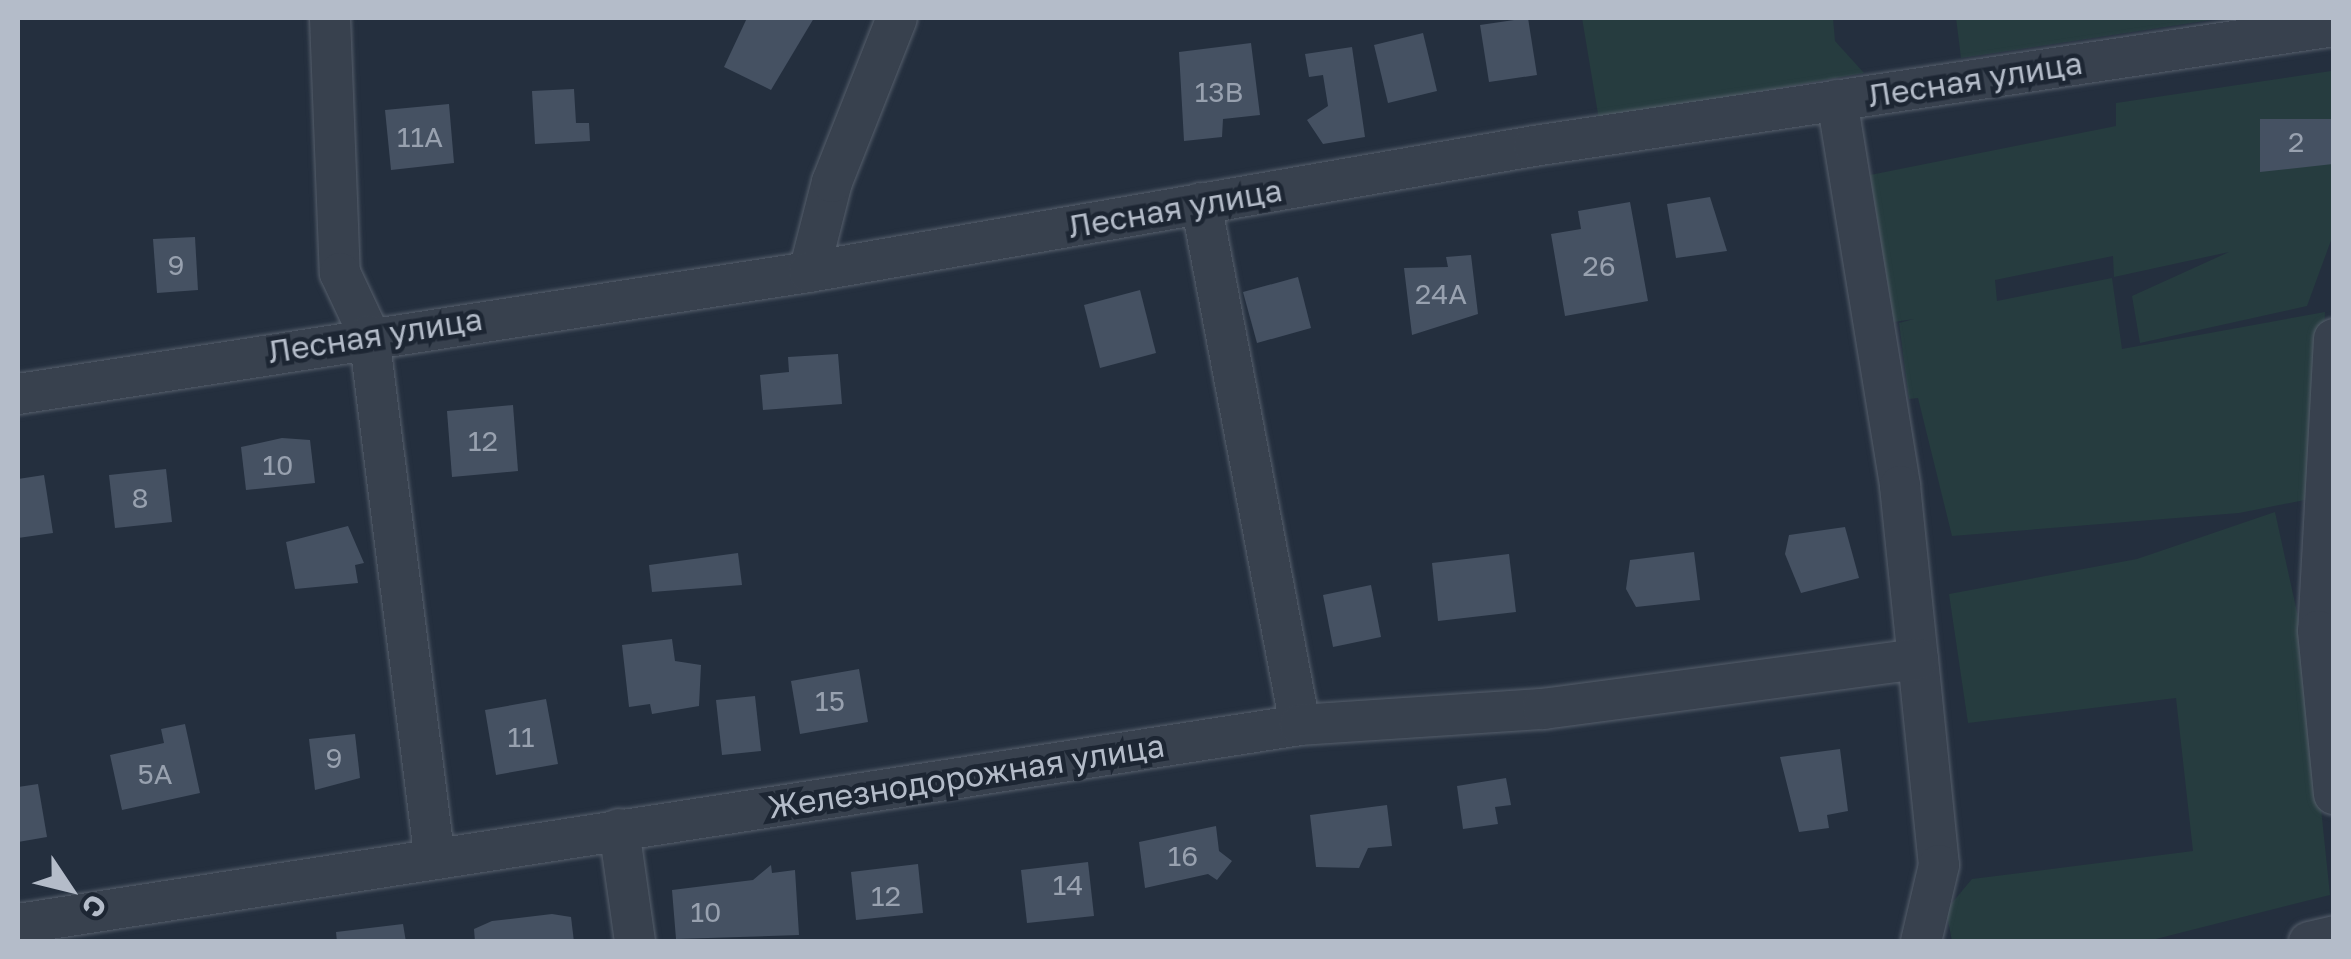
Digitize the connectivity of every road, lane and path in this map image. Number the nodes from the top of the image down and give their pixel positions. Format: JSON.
{"nodes":[{"id":1,"x":330,"y":18,"type":"edge"},
{"id":2,"x":897,"y":18,"type":"edge"},
{"id":3,"x":2334,"y":26,"type":"edge"},
{"id":4,"x":1837,"y":100,"type":"junction"},
{"id":5,"x":1201,"y":203,"type":"junction"},
{"id":6,"x":809,"y":272,"type":"junction"},
{"id":7,"x":369,"y":335,"type":"junction"},
{"id":8,"x":2334,"y":339,"type":"edge"},
{"id":9,"x":18,"y":394,"type":"edge"},
{"id":10,"x":1918,"y":659,"type":"junction"},
{"id":11,"x":1300,"y":725,"type":"junction"},
{"id":12,"x":2334,"y":794,"type":"edge"},
{"id":13,"x":619,"y":830,"type":"junction"},
{"id":14,"x":434,"y":853,"type":"junction"},
{"id":15,"x":18,"y":924,"type":"edge"},
{"id":16,"x":2334,"y":936,"type":"edge"},
{"id":17,"x":635,"y":942,"type":"edge"},
{"id":18,"x":1921,"y":942,"type":"edge"},
{"id":19,"x":2309,"y":942,"type":"edge"}],
"edges":[{"from":1,"to":7,"type":"street"},
{"from":2,"to":6,"type":"street"},
{"from":3,"to":4,"type":"street","name":"Лесная улица"},
{"from":4,"to":5,"type":"street","name":"Лесная улица"},
{"from":4,"to":10,"type":"street"},
{"from":5,"to":6,"type":"street","name":"Лесная улица"},
{"from":5,"to":11,"type":"street"},
{"from":6,"to":7,"type":"street","name":"Лесная улица"},
{"from":7,"to":9,"type":"street","name":"Лесная улица"},
{"from":7,"to":14,"type":"street"},
{"from":8,"to":12,"type":"street"},
{"from":10,"to":11,"type":"street","name":"Железнодорожная улица"},
{"from":10,"to":18,"type":"street"},
{"from":11,"to":13,"type":"street","name":"Железнодорожная улица"},
{"from":13,"to":14,"type":"street","name":"Железнодорожная улица"},
{"from":13,"to":17,"type":"street"},
{"from":14,"to":15,"type":"street","name":"Железнодорожная улица"},
{"from":16,"to":19,"type":"street"}]}
